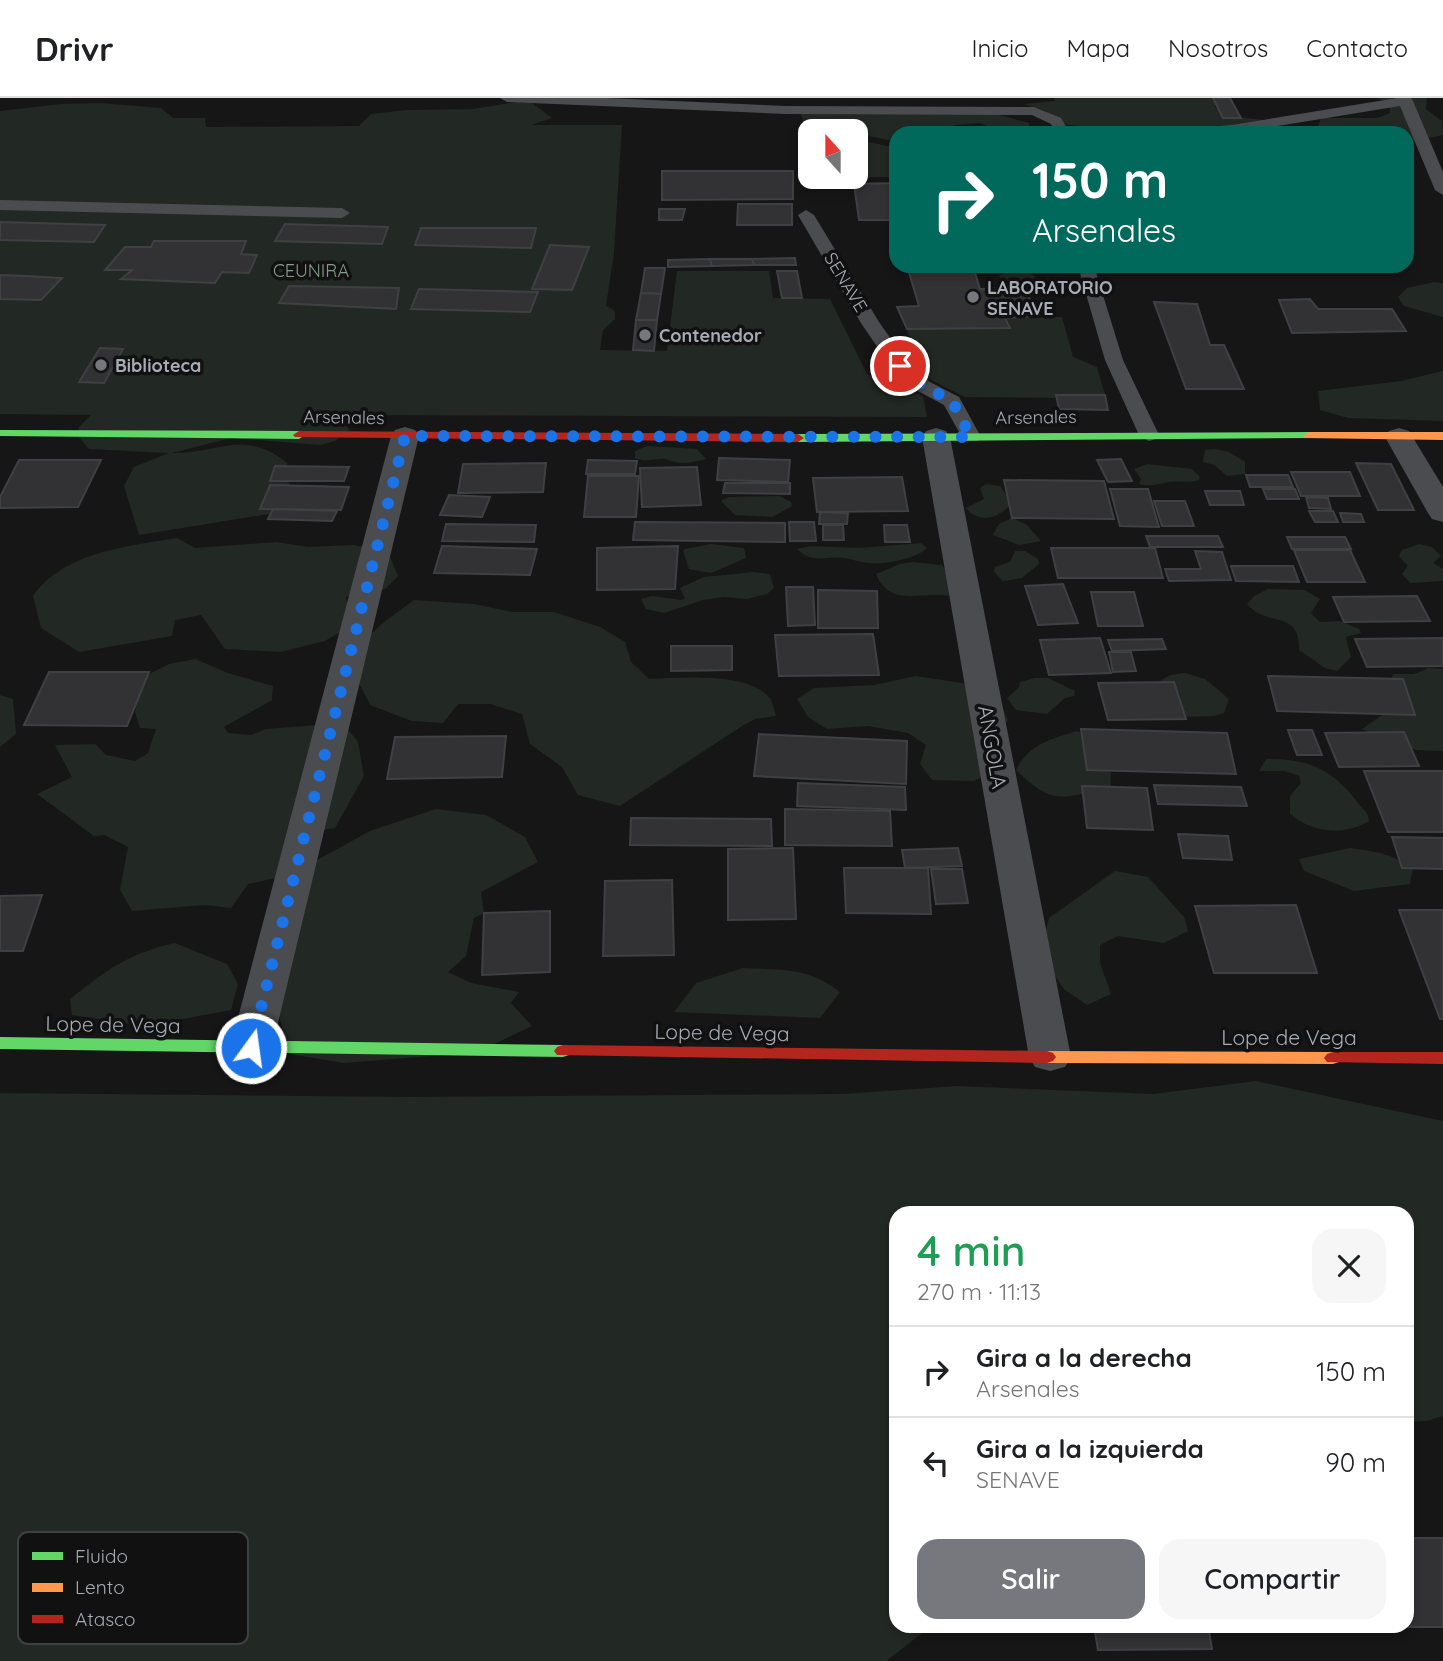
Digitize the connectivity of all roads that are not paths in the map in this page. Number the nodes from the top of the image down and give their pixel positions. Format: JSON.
{"nodes":[{"id":1,"x":507,"y":98,"type":"edge"},
{"id":2,"x":1405,"y":99,"type":"edge"},
{"id":3,"x":1062,"y":126,"type":"edge"},
{"id":4,"x":1249,"y":126,"type":"edge"},
{"id":5,"x":1443,"y":190,"type":"edge"},
{"id":6,"x":0,"y":205,"type":"edge"},
{"id":7,"x":342,"y":213,"type":"dead end"},
{"id":8,"x":806,"y":215,"type":"dead end"},
{"id":9,"x":1088,"y":273,"type":"edge"},
{"id":10,"x":0,"y":433,"type":"edge"},
{"id":11,"x":1149,"y":435,"type":"junction"},
{"id":12,"x":405,"y":436,"type":"junction"},
{"id":13,"x":1443,"y":436,"type":"edge"},
{"id":14,"x":936,"y":437,"type":"junction"},
{"id":15,"x":971,"y":437,"type":"junction"},
{"id":16,"x":1399,"y":437,"type":"junction"},
{"id":17,"x":1443,"y":513,"type":"edge"},
{"id":18,"x":0,"y":1043,"type":"edge"},
{"id":19,"x":251,"y":1048,"type":"junction"},
{"id":20,"x":1050,"y":1057,"type":"junction"},
{"id":21,"x":1443,"y":1058,"type":"edge"}],
"edges":[{"from":1,"to":3,"type":"lane"},
{"from":2,"to":4,"type":"lane"},
{"from":2,"to":5,"type":"lane"},
{"from":6,"to":7,"type":"lane"},
{"from":8,"to":15,"type":"lane","name":"SENAVE"},
{"from":9,"to":11,"type":"lane"},
{"from":10,"to":12,"type":"main road","name":"Arsenales"},
{"from":11,"to":15,"type":"main road","name":"Arsenales"},
{"from":11,"to":16,"type":"main road","name":"Arsenales"},
{"from":12,"to":14,"type":"main road","name":"Arsenales"},
{"from":12,"to":19,"type":"street"},
{"from":13,"to":16,"type":"main road","name":"Arsenales"},
{"from":14,"to":15,"type":"main road","name":"Arsenales"},
{"from":14,"to":20,"type":"street","name":"ANGOLA"},
{"from":16,"to":17,"type":"street"},
{"from":18,"to":19,"type":"main road","name":"Lope de Vega"},
{"from":19,"to":20,"type":"main road","name":"Lope de Vega"},
{"from":20,"to":21,"type":"main road","name":"Lope de Vega"}]}
